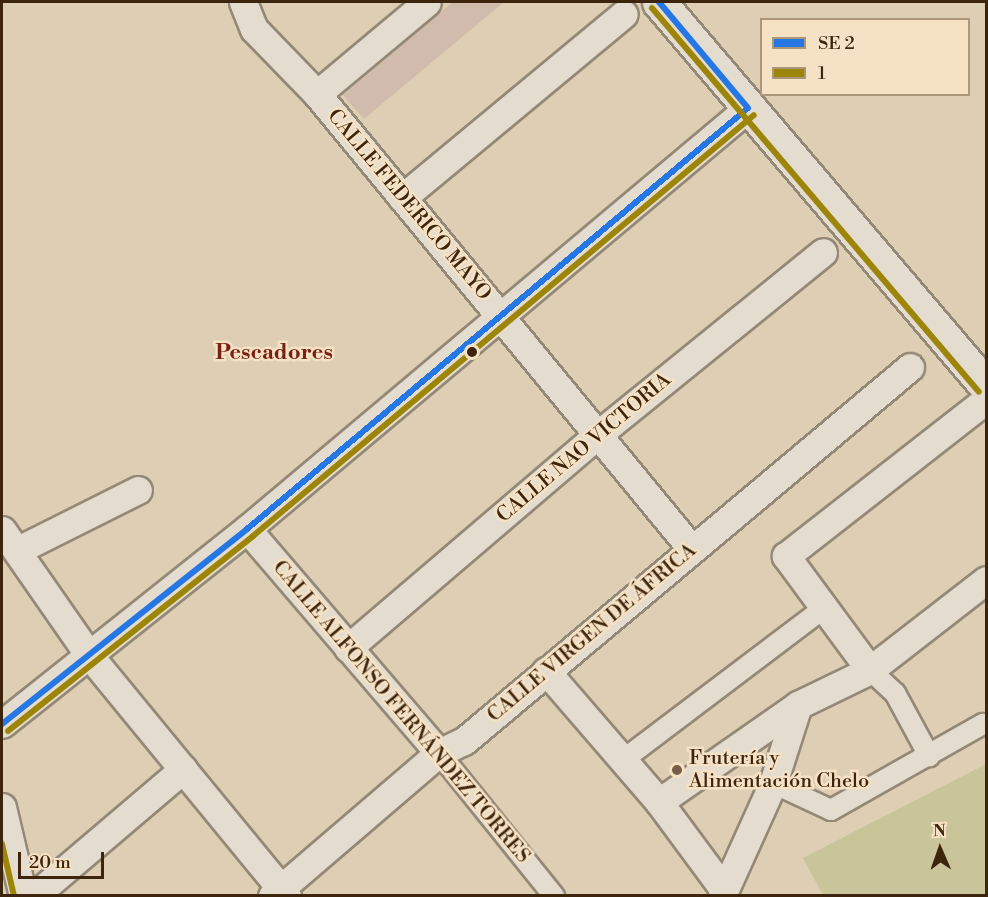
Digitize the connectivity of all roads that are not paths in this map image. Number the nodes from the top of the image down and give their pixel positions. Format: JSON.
{"nodes":[{"id":1,"x":243,"y":2,"type":"edge"},
{"id":2,"x":427,"y":2,"type":"edge"},
{"id":3,"x":659,"y":2,"type":"edge"},
{"id":4,"x":624,"y":14,"type":"dead end"},
{"id":5,"x":317,"y":94,"type":"junction"},
{"id":6,"x":748,"y":108,"type":"junction"},
{"id":7,"x":402,"y":198,"type":"junction"},
{"id":8,"x":823,"y":252,"type":"dead end"},
{"id":9,"x":501,"y":317,"type":"junction"},
{"id":10,"x":910,"y":367,"type":"dead end"},
{"id":11,"x":987,"y":386,"type":"edge"},
{"id":12,"x":987,"y":400,"type":"edge"},
{"id":13,"x":596,"y":436,"type":"junction"},
{"id":14,"x":138,"y":490,"type":"dead end"},
{"id":15,"x":247,"y":529,"type":"junction"},
{"id":16,"x":10,"y":540,"type":"edge"},
{"id":17,"x":691,"y":548,"type":"junction"},
{"id":18,"x":987,"y":580,"type":"edge"},
{"id":19,"x":824,"y":608,"type":"junction"},
{"id":20,"x":348,"y":648,"type":"junction"},
{"id":21,"x":89,"y":655,"type":"junction"},
{"id":22,"x":870,"y":670,"type":"junction"},
{"id":23,"x":546,"y":671,"type":"junction"},
{"id":24,"x":798,"y":705,"type":"junction"},
{"id":25,"x":2,"y":724,"type":"edge"},
{"id":26,"x":983,"y":724,"type":"dead end"},
{"id":27,"x":439,"y":753,"type":"junction"},
{"id":28,"x":929,"y":756,"type":"junction"},
{"id":29,"x":623,"y":760,"type":"junction"},
{"id":30,"x":183,"y":770,"type":"junction"},
{"id":31,"x":773,"y":783,"type":"junction"},
{"id":32,"x":658,"y":802,"type":"junction"},
{"id":33,"x":2,"y":807,"type":"edge"},
{"id":34,"x":280,"y":893,"type":"edge"},
{"id":35,"x":723,"y":893,"type":"edge"},
{"id":36,"x":23,"y":896,"type":"edge"},
{"id":37,"x":34,"y":896,"type":"edge"},
{"id":38,"x":554,"y":896,"type":"edge"}],
"edges":[{"from":1,"to":5,"type":"street","name":"CALLE FEDERICO MAYO"},
{"from":2,"to":5,"type":"street"},
{"from":3,"to":6,"type":"street"},
{"from":4,"to":7,"type":"street"},
{"from":5,"to":7,"type":"street","name":"CALLE FEDERICO MAYO"},
{"from":6,"to":9,"type":"street"},
{"from":6,"to":11,"type":"street"},
{"from":7,"to":9,"type":"street","name":"CALLE FEDERICO MAYO"},
{"from":8,"to":13,"type":"street","name":"CALLE NAO VICTORIA"},
{"from":9,"to":13,"type":"street","name":"CALLE FEDERICO MAYO"},
{"from":9,"to":15,"type":"street"},
{"from":10,"to":17,"type":"street","name":"CALLE VIRGEN DE ÁFRICA"},
{"from":12,"to":19,"type":"street"},
{"from":13,"to":17,"type":"street","name":"CALLE FEDERICO MAYO"},
{"from":13,"to":20,"type":"street","name":"CALLE NAO VICTORIA"},
{"from":14,"to":16,"type":"street"},
{"from":15,"to":20,"type":"street","name":"CALLE ALFONSO FERNÁNDEZ TORRES"},
{"from":15,"to":21,"type":"street"},
{"from":16,"to":21,"type":"street"},
{"from":17,"to":23,"type":"street","name":"CALLE VIRGEN DE ÁFRICA"},
{"from":18,"to":22,"type":"street"},
{"from":19,"to":22,"type":"street"},
{"from":19,"to":29,"type":"street"},
{"from":20,"to":27,"type":"street","name":"CALLE ALFONSO FERNÁNDEZ TORRES"},
{"from":21,"to":25,"type":"street"},
{"from":21,"to":30,"type":"street"},
{"from":22,"to":24,"type":"street"},
{"from":22,"to":28,"type":"street"},
{"from":23,"to":27,"type":"street","name":"CALLE VIRGEN DE ÁFRICA"},
{"from":23,"to":29,"type":"street"},
{"from":24,"to":31,"type":"street"},
{"from":24,"to":32,"type":"street"},
{"from":26,"to":28,"type":"street"},
{"from":27,"to":34,"type":"street","name":"CALLE VIRGEN DE ÁFRICA"},
{"from":27,"to":38,"type":"street","name":"CALLE ALFONSO FERNÁNDEZ TORRES"},
{"from":28,"to":31,"type":"street"},
{"from":29,"to":32,"type":"street"},
{"from":30,"to":34,"type":"street"},
{"from":30,"to":37,"type":"street"},
{"from":31,"to":35,"type":"street"},
{"from":32,"to":35,"type":"street"},
{"from":33,"to":36,"type":"street"}]}
